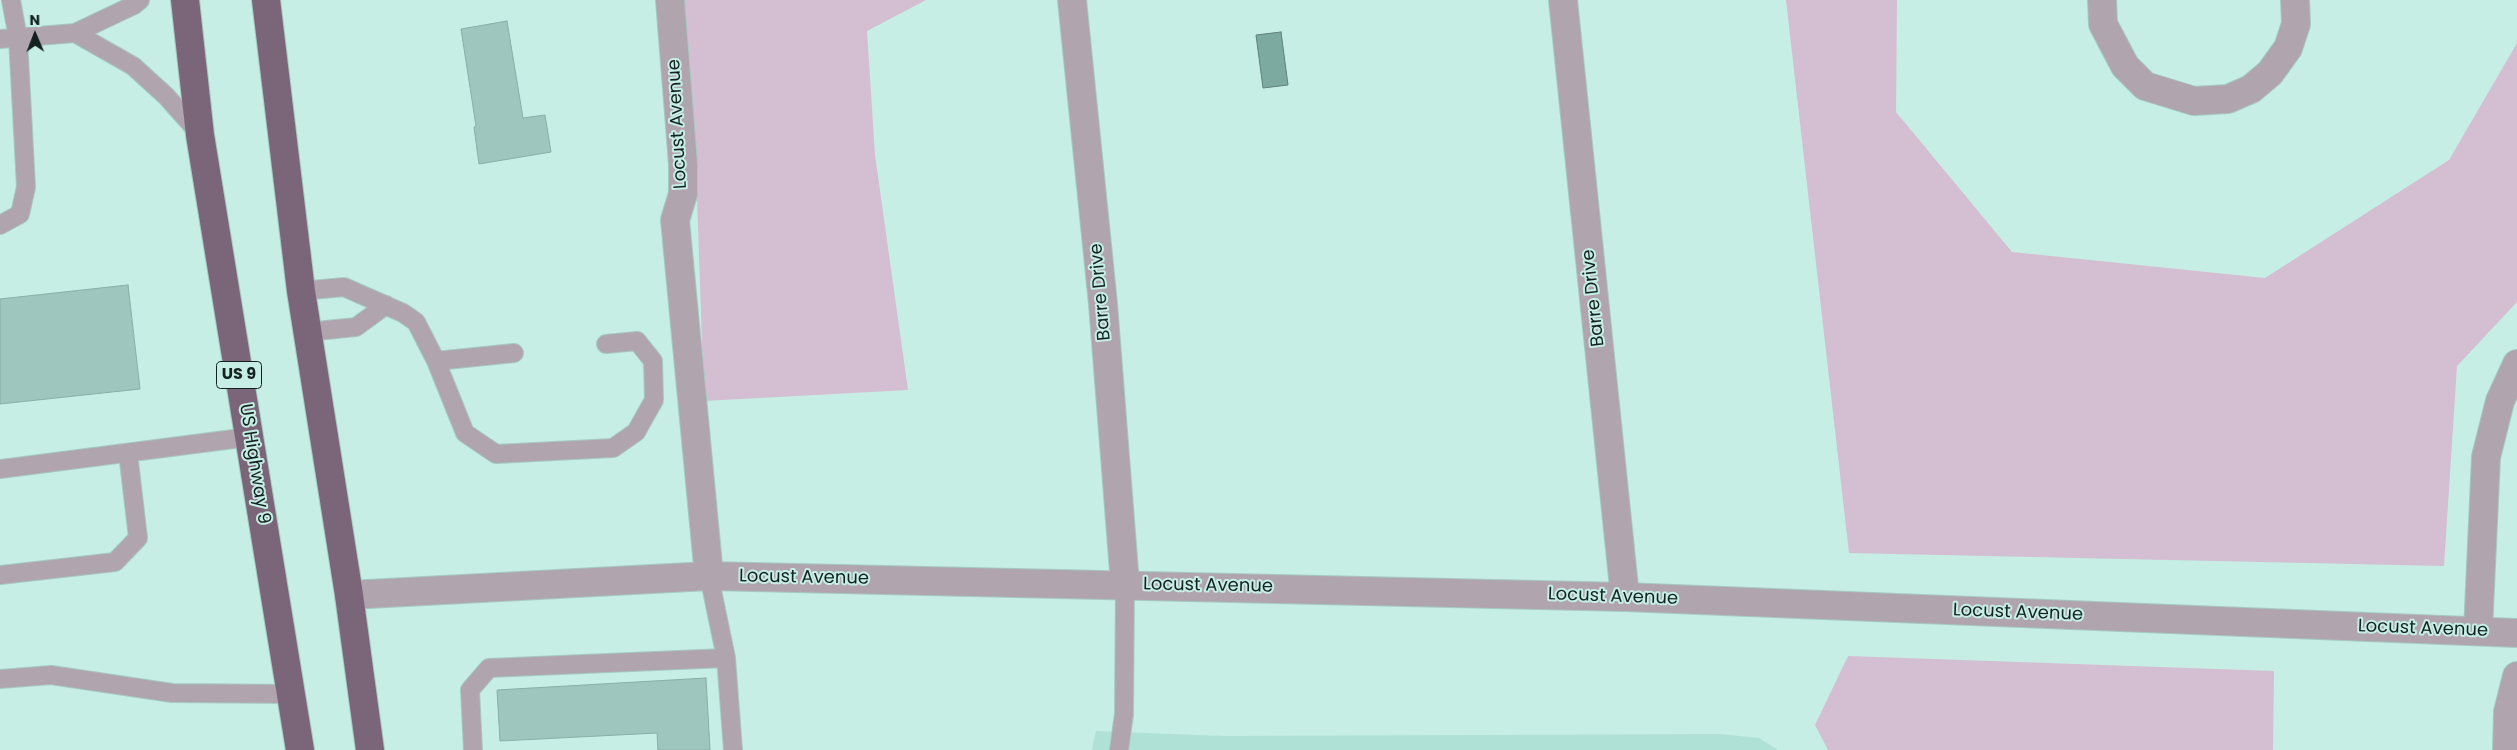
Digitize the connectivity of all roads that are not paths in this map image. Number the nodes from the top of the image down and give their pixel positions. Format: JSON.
{"nodes":[{"id":1,"x":11,"y":0,"type":"edge"},
{"id":2,"x":140,"y":0,"type":"edge"},
{"id":3,"x":185,"y":0,"type":"edge"},
{"id":4,"x":266,"y":0,"type":"edge"},
{"id":5,"x":670,"y":0,"type":"edge"},
{"id":6,"x":1072,"y":0,"type":"edge"},
{"id":7,"x":1563,"y":0,"type":"edge"},
{"id":8,"x":2102,"y":0,"type":"edge"},
{"id":9,"x":2294,"y":0,"type":"edge"},
{"id":10,"x":75,"y":33,"type":"junction"},
{"id":11,"x":18,"y":38,"type":"junction"},
{"id":12,"x":0,"y":39,"type":"edge"},
{"id":13,"x":200,"y":135,"type":"junction"},
{"id":14,"x":0,"y":226,"type":"edge"},
{"id":15,"x":301,"y":291,"type":"junction"},
{"id":16,"x":386,"y":305,"type":"junction"},
{"id":17,"x":307,"y":332,"type":"junction"},
{"id":18,"x":606,"y":344,"type":"dead end"},
{"id":19,"x":514,"y":353,"type":"dead end"},
{"id":20,"x":436,"y":361,"type":"junction"},
{"id":21,"x":2517,"y":364,"type":"edge"},
{"id":22,"x":249,"y":437,"type":"junction"},
{"id":23,"x":128,"y":452,"type":"junction"},
{"id":24,"x":0,"y":469,"type":"edge"},
{"id":25,"x":0,"y":575,"type":"edge"},
{"id":26,"x":709,"y":576,"type":"junction"},
{"id":27,"x":1126,"y":584,"type":"junction"},
{"id":28,"x":348,"y":594,"type":"junction"},
{"id":29,"x":1626,"y":597,"type":"junction"},
{"id":30,"x":2478,"y":631,"type":"junction"},
{"id":31,"x":2517,"y":633,"type":"edge"},
{"id":32,"x":726,"y":658,"type":"junction"},
{"id":33,"x":2517,"y":676,"type":"edge"},
{"id":34,"x":0,"y":679,"type":"edge"},
{"id":35,"x":291,"y":694,"type":"junction"},
{"id":36,"x":300,"y":750,"type":"edge"},
{"id":37,"x":370,"y":750,"type":"edge"},
{"id":38,"x":473,"y":750,"type":"edge"},
{"id":39,"x":734,"y":750,"type":"edge"},
{"id":40,"x":1122,"y":750,"type":"edge"},
{"id":41,"x":2508,"y":750,"type":"edge"}],
"edges":[{"from":1,"to":11,"type":"lane"},
{"from":2,"to":10,"type":"lane"},
{"from":3,"to":13,"type":"highway","name":"US Highway 9","number":"US 9"},
{"from":4,"to":15,"type":"highway"},
{"from":5,"to":26,"type":"street","name":"Locust Avenue"},
{"from":6,"to":27,"type":"street","name":"Barre Drive"},
{"from":7,"to":29,"type":"street","name":"Barre Drive"},
{"from":8,"to":9,"type":"street"},
{"from":10,"to":11,"type":"lane"},
{"from":10,"to":13,"type":"lane"},
{"from":11,"to":12,"type":"lane"},
{"from":11,"to":14,"type":"lane"},
{"from":13,"to":22,"type":"highway","name":"US Highway 9","number":"US 9"},
{"from":15,"to":16,"type":"lane"},
{"from":15,"to":17,"type":"highway"},
{"from":16,"to":17,"type":"lane"},
{"from":16,"to":20,"type":"lane"},
{"from":17,"to":28,"type":"highway"},
{"from":18,"to":20,"type":"lane"},
{"from":19,"to":20,"type":"lane"},
{"from":21,"to":30,"type":"street"},
{"from":22,"to":23,"type":"lane"},
{"from":22,"to":35,"type":"highway","name":"US Highway 9","number":"US 9"},
{"from":23,"to":24,"type":"lane"},
{"from":23,"to":25,"type":"lane"},
{"from":26,"to":27,"type":"street","name":"Locust Avenue"},
{"from":26,"to":28,"type":"street","name":"Locust Avenue"},
{"from":26,"to":32,"type":"lane"},
{"from":27,"to":29,"type":"street","name":"Locust Avenue"},
{"from":27,"to":40,"type":"lane"},
{"from":28,"to":37,"type":"highway"},
{"from":29,"to":30,"type":"street","name":"Locust Avenue"},
{"from":30,"to":31,"type":"street","name":"Locust Avenue"},
{"from":32,"to":38,"type":"lane"},
{"from":32,"to":39,"type":"lane"},
{"from":33,"to":41,"type":"street"},
{"from":34,"to":35,"type":"lane"},
{"from":35,"to":36,"type":"highway","name":"US Highway 9","number":"US 9"}]}
